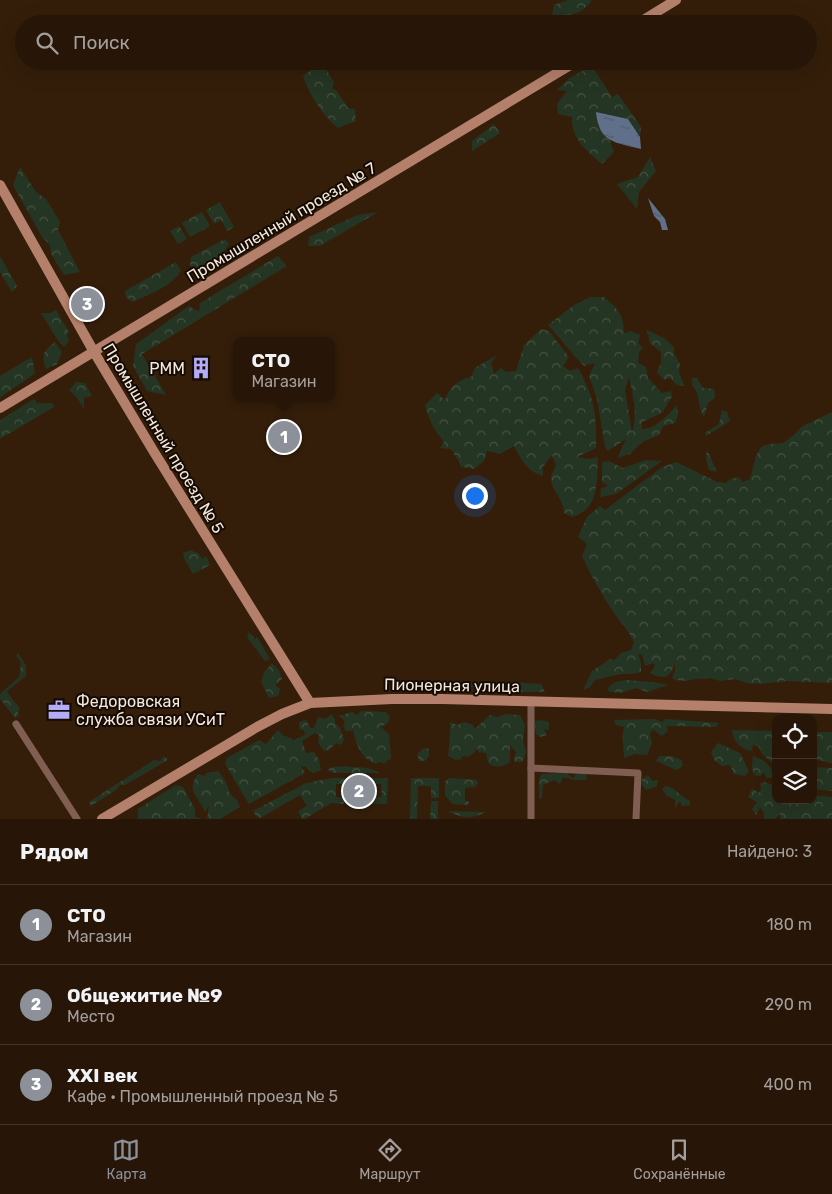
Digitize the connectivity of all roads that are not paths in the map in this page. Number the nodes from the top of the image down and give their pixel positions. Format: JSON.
{"nodes":[{"id":1,"x":676,"y":0,"type":"edge"},
{"id":2,"x":652,"y":15,"type":"edge"},
{"id":3,"x":562,"y":70,"type":"edge"},
{"id":4,"x":0,"y":185,"type":"edge"},
{"id":5,"x":94,"y":352,"type":"junction"},
{"id":6,"x":0,"y":408,"type":"edge"},
{"id":7,"x":531,"y":701,"type":"junction"},
{"id":8,"x":310,"y":703,"type":"junction"},
{"id":9,"x":832,"y":709,"type":"edge"},
{"id":10,"x":16,"y":724,"type":"dead end"},
{"id":11,"x":531,"y":768,"type":"junction"},
{"id":12,"x":77,"y":819,"type":"edge"},
{"id":13,"x":102,"y":819,"type":"edge"},
{"id":14,"x":531,"y":819,"type":"edge"},
{"id":15,"x":636,"y":819,"type":"edge"}],
"edges":[{"from":1,"to":2,"type":"street"},
{"from":3,"to":5,"type":"street","name":"Промышленный проезд № 7"},
{"from":4,"to":5,"type":"street","name":"Промышленный проезд № 5"},
{"from":5,"to":6,"type":"street","name":"Промышленный проезд № 7"},
{"from":5,"to":8,"type":"street","name":"Промышленный проезд № 5"},
{"from":7,"to":8,"type":"street","name":"Пионерная улица"},
{"from":7,"to":9,"type":"street","name":"Пионерная улица"},
{"from":7,"to":11,"type":"street"},
{"from":8,"to":13,"type":"street","name":"Пионерная улица"},
{"from":10,"to":12,"type":"street"},
{"from":11,"to":14,"type":"street"},
{"from":11,"to":15,"type":"street"}]}
